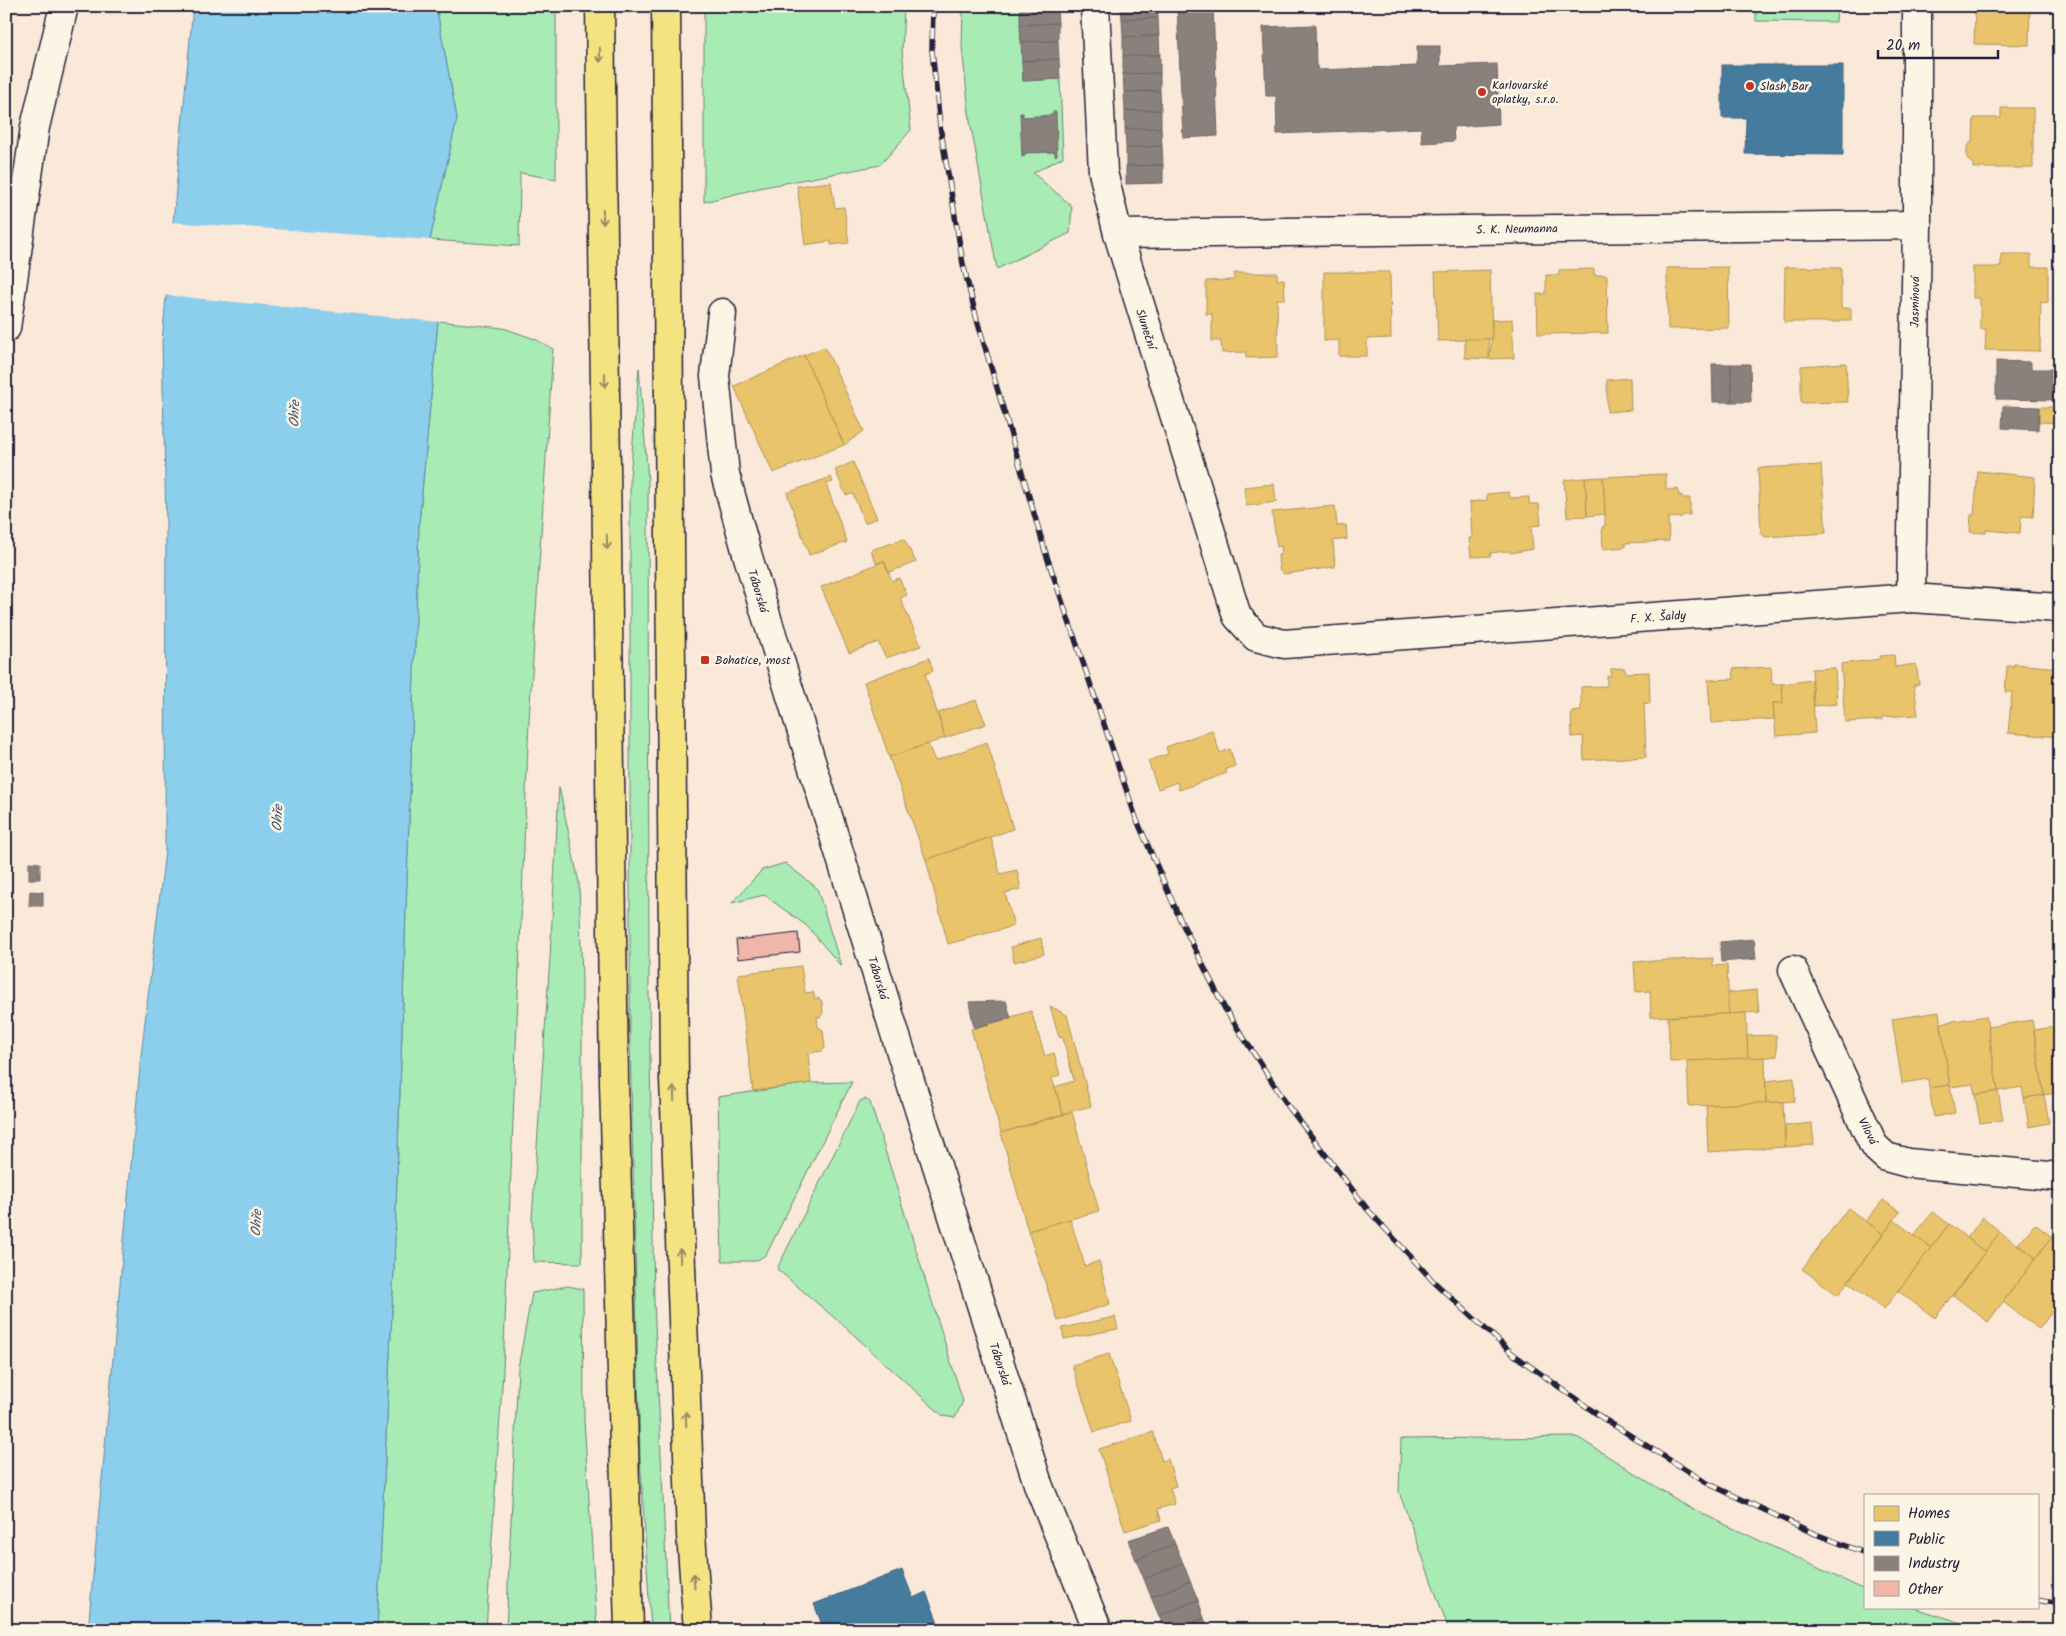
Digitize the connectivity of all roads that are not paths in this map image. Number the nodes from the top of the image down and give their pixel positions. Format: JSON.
{"nodes":[{"id":1,"x":64,"y":6,"type":"edge"},
{"id":2,"x":600,"y":6,"type":"edge"},
{"id":3,"x":666,"y":6,"type":"edge"},
{"id":4,"x":1095,"y":6,"type":"edge"},
{"id":5,"x":1917,"y":6,"type":"edge"},
{"id":6,"x":1916,"y":225,"type":"junction"},
{"id":7,"x":1118,"y":234,"type":"junction"},
{"id":8,"x":722,"y":314,"type":"dead end"},
{"id":9,"x":6,"y":328,"type":"edge"},
{"id":10,"x":1910,"y":598,"type":"junction"},
{"id":11,"x":2060,"y":608,"type":"edge"},
{"id":12,"x":1256,"y":637,"type":"joint"},
{"id":13,"x":1793,"y":970,"type":"dead end"},
{"id":14,"x":2060,"y":1177,"type":"edge"},
{"id":15,"x":629,"y":1630,"type":"edge"},
{"id":16,"x":698,"y":1630,"type":"edge"},
{"id":17,"x":1098,"y":1630,"type":"edge"}],
"edges":[{"from":1,"to":9,"type":"street"},
{"from":2,"to":15,"type":"highway","one_way":true},
{"from":16,"to":3,"type":"highway","one_way":true},
{"from":4,"to":7,"type":"street","name":"Sluneční"},
{"from":5,"to":6,"type":"street","name":"Jasmínová"},
{"from":6,"to":7,"type":"street","name":"S. K. Neumanna"},
{"from":6,"to":10,"type":"street","name":"Jasmínová"},
{"from":7,"to":12,"type":"street","name":"Sluneční"},
{"from":8,"to":17,"type":"street","name":"Táborská"},
{"from":10,"to":11,"type":"street","name":"F. X. Šaldy"},
{"from":10,"to":12,"type":"street","name":"F. X. Šaldy"},
{"from":13,"to":14,"type":"street","name":"Vilová"}]}
